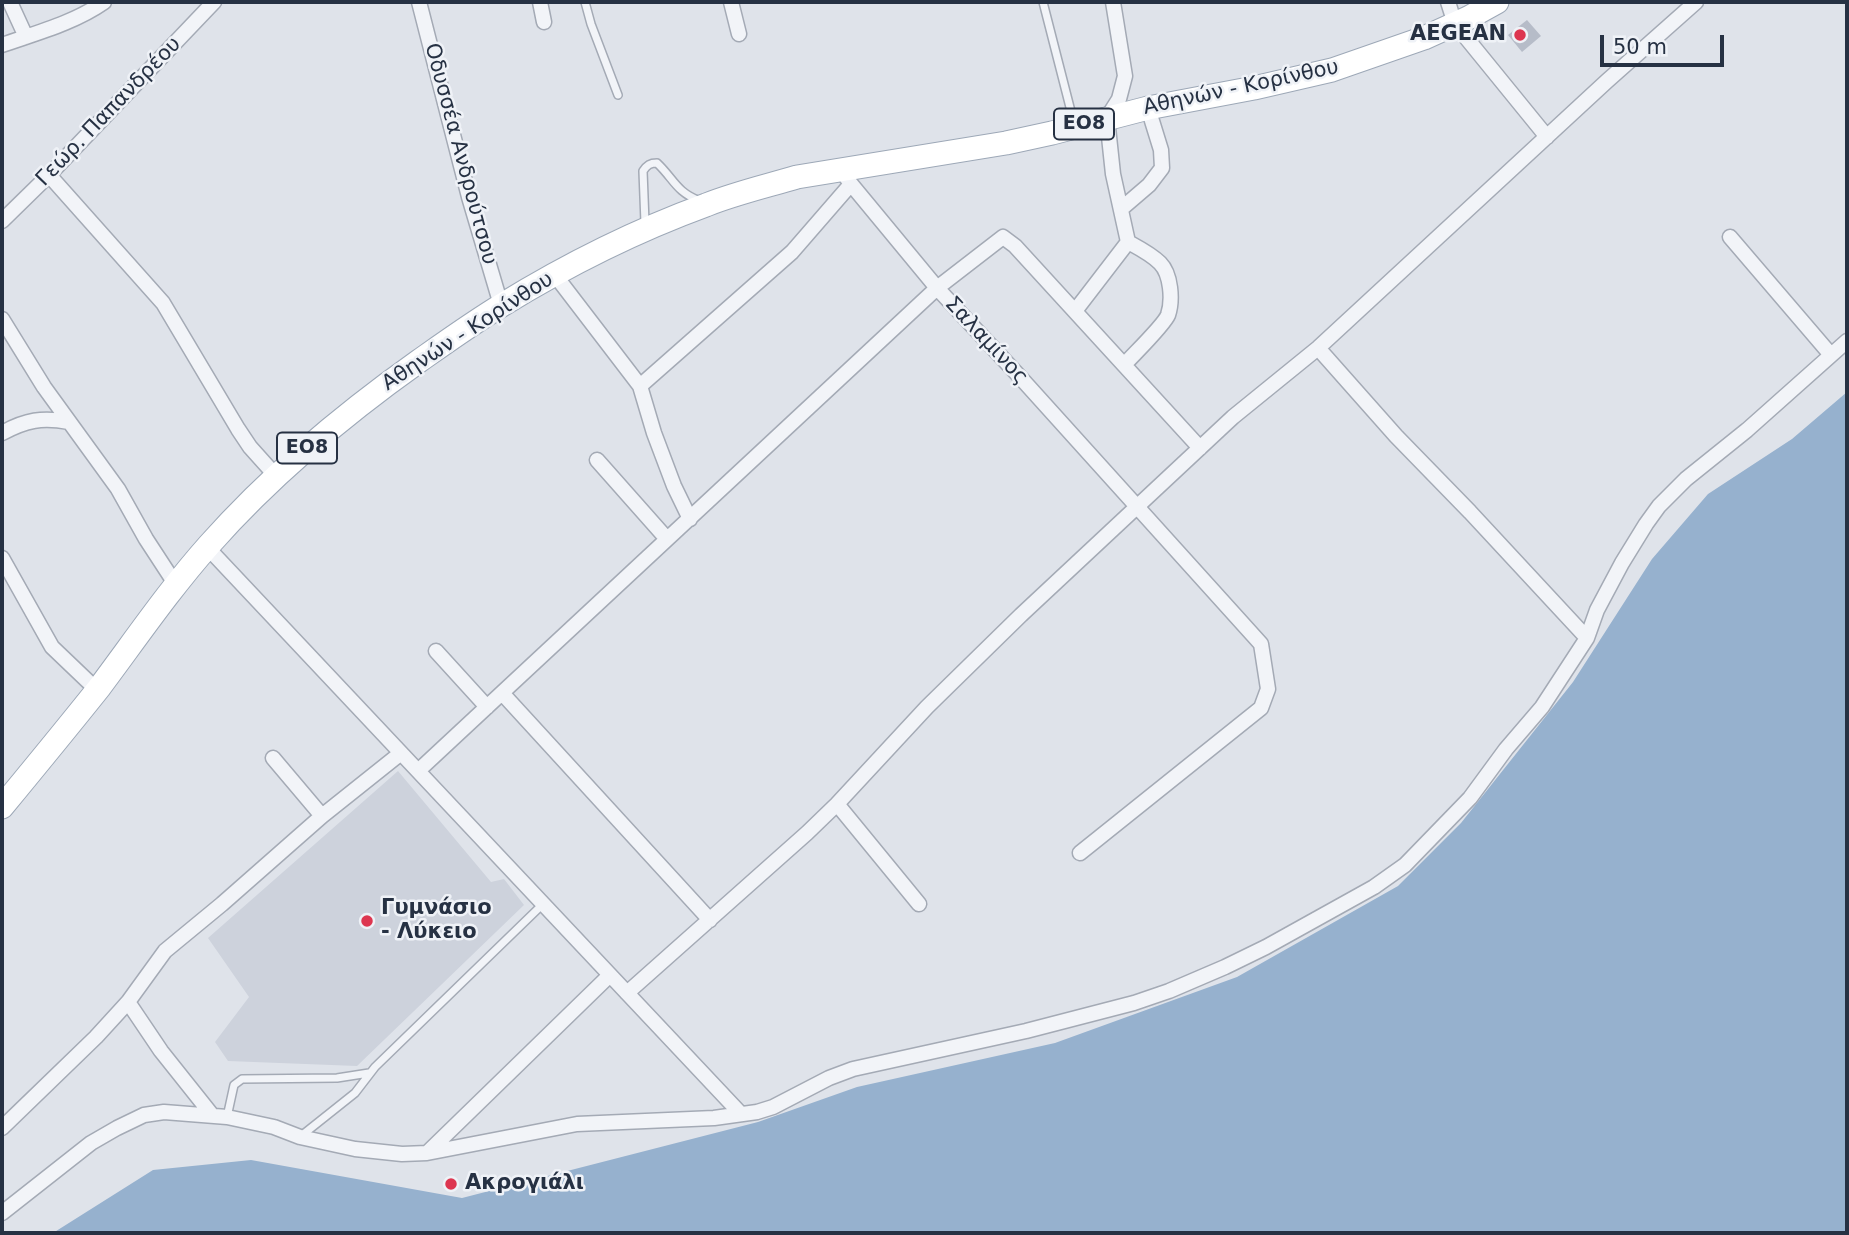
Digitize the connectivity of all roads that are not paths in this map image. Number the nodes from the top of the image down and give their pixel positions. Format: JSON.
{"nodes":[{"id":1,"x":10,"y":2,"type":"edge"},
{"id":2,"x":104,"y":2,"type":"edge"},
{"id":3,"x":214,"y":2,"type":"edge"},
{"id":4,"x":419,"y":2,"type":"edge"},
{"id":5,"x":540,"y":2,"type":"edge"},
{"id":6,"x":585,"y":2,"type":"edge"},
{"id":7,"x":731,"y":2,"type":"edge"},
{"id":8,"x":1043,"y":2,"type":"edge"},
{"id":9,"x":1113,"y":2,"type":"edge"},
{"id":10,"x":1448,"y":2,"type":"edge"},
{"id":11,"x":1497,"y":2,"type":"edge"},
{"id":12,"x":1696,"y":2,"type":"edge"},
{"id":13,"x":544,"y":22,"type":"dead end"},
{"id":14,"x":1455,"y":24,"type":"junction"},
{"id":15,"x":739,"y":34,"type":"dead end"},
{"id":16,"x":26,"y":37,"type":"junction"},
{"id":17,"x":2,"y":45,"type":"edge"},
{"id":18,"x":618,"y":95,"type":"dead end"},
{"id":19,"x":1147,"y":108,"type":"junction"},
{"id":20,"x":1107,"y":117,"type":"junction"},
{"id":21,"x":1075,"y":127,"type":"junction"},
{"id":22,"x":1547,"y":137,"type":"junction"},
{"id":23,"x":49,"y":175,"type":"junction"},
{"id":24,"x":846,"y":177,"type":"junction"},
{"id":25,"x":708,"y":204,"type":"junction"},
{"id":26,"x":1121,"y":209,"type":"junction"},
{"id":27,"x":2,"y":221,"type":"edge"},
{"id":28,"x":643,"y":231,"type":"junction"},
{"id":29,"x":1730,"y":237,"type":"dead end"},
{"id":30,"x":1128,"y":242,"type":"junction"},
{"id":31,"x":555,"y":275,"type":"junction"},
{"id":32,"x":937,"y":288,"type":"junction"},
{"id":33,"x":501,"y":306,"type":"junction"},
{"id":34,"x":1075,"y":311,"type":"junction"},
{"id":35,"x":2,"y":319,"type":"edge"},
{"id":36,"x":1847,"y":341,"type":"edge"},
{"id":37,"x":1318,"y":348,"type":"junction"},
{"id":38,"x":1831,"y":355,"type":"junction"},
{"id":39,"x":1125,"y":364,"type":"junction"},
{"id":40,"x":640,"y":386,"type":"junction"},
{"id":41,"x":69,"y":422,"type":"junction"},
{"id":42,"x":2,"y":433,"type":"edge"},
{"id":43,"x":1200,"y":448,"type":"junction"},
{"id":44,"x":597,"y":460,"type":"dead end"},
{"id":45,"x":276,"y":476,"type":"junction"},
{"id":46,"x":1137,"y":507,"type":"junction"},
{"id":47,"x":690,"y":519,"type":"junction"},
{"id":48,"x":667,"y":539,"type":"junction"},
{"id":49,"x":207,"y":547,"type":"junction"},
{"id":50,"x":2,"y":558,"type":"edge"},
{"id":51,"x":176,"y":585,"type":"junction"},
{"id":52,"x":1587,"y":638,"type":"junction"},
{"id":53,"x":436,"y":651,"type":"dead end"},
{"id":54,"x":97,"y":690,"type":"junction"},
{"id":55,"x":502,"y":694,"type":"junction"},
{"id":56,"x":487,"y":707,"type":"junction"},
{"id":57,"x":401,"y":753,"type":"junction"},
{"id":58,"x":273,"y":758,"type":"dead end"},
{"id":59,"x":418,"y":771,"type":"junction"},
{"id":60,"x":837,"y":804,"type":"junction"},
{"id":61,"x":2,"y":807,"type":"edge"},
{"id":62,"x":322,"y":816,"type":"junction"},
{"id":63,"x":1080,"y":853,"type":"dead end"},
{"id":64,"x":543,"y":904,"type":"junction"},
{"id":65,"x":919,"y":904,"type":"dead end"},
{"id":66,"x":710,"y":920,"type":"junction"},
{"id":67,"x":610,"y":975,"type":"junction"},
{"id":68,"x":627,"y":993,"type":"junction"},
{"id":69,"x":128,"y":1002,"type":"junction"},
{"id":70,"x":369,"y":1073,"type":"junction"},
{"id":71,"x":741,"y":1114,"type":"junction"},
{"id":72,"x":212,"y":1115,"type":"junction"},
{"id":73,"x":227,"y":1117,"type":"junction"},
{"id":74,"x":2,"y":1128,"type":"edge"},
{"id":75,"x":300,"y":1137,"type":"junction"},
{"id":76,"x":427,"y":1153,"type":"junction"},
{"id":77,"x":4,"y":1205,"type":"edge"}],
"edges":[{"from":1,"to":16,"type":"street"},
{"from":2,"to":16,"type":"street"},
{"from":3,"to":23,"type":"street","name":"Γεώρ. Παπανδρέου"},
{"from":4,"to":33,"type":"street","name":"Οδυσσέα Ανδρούτσου"},
{"from":5,"to":13,"type":"street"},
{"from":6,"to":18,"type":"lane"},
{"from":7,"to":15,"type":"street"},
{"from":8,"to":21,"type":"lane"},
{"from":9,"to":20,"type":"street"},
{"from":10,"to":14,"type":"street"},
{"from":11,"to":14,"type":"main road","name":"Αθηνών - Κορίνθου","number":"ΕΟ8"},
{"from":12,"to":22,"type":"street"},
{"from":14,"to":19,"type":"main road","name":"Αθηνών - Κορίνθου","number":"ΕΟ8"},
{"from":14,"to":22,"type":"street"},
{"from":16,"to":17,"type":"street"},
{"from":19,"to":20,"type":"main road","name":"Αθηνών - Κορίνθου","number":"ΕΟ8"},
{"from":19,"to":26,"type":"street"},
{"from":20,"to":21,"type":"main road","name":"Αθηνών - Κορίνθου","number":"ΕΟ8"},
{"from":20,"to":26,"type":"street"},
{"from":21,"to":24,"type":"main road","name":"Αθηνών - Κορίνθου","number":"ΕΟ8"},
{"from":22,"to":37,"type":"street"},
{"from":23,"to":27,"type":"street","name":"Γεώρ. Παπανδρέου"},
{"from":23,"to":45,"type":"street"},
{"from":24,"to":25,"type":"main road","name":"Αθηνών - Κορίνθου","number":"ΕΟ8"},
{"from":24,"to":32,"type":"street","name":"Σαλαμίνος"},
{"from":24,"to":40,"type":"street"},
{"from":25,"to":28,"type":"main road","name":"Αθηνών - Κορίνθου","number":"ΕΟ8"},
{"from":25,"to":28,"type":"lane"},
{"from":26,"to":30,"type":"street"},
{"from":28,"to":31,"type":"main road","name":"Αθηνών - Κορίνθου","number":"ΕΟ8"},
{"from":29,"to":38,"type":"street"},
{"from":30,"to":34,"type":"street"},
{"from":30,"to":39,"type":"street"},
{"from":31,"to":33,"type":"main road","name":"Αθηνών - Κορίνθου","number":"ΕΟ8"},
{"from":31,"to":40,"type":"street"},
{"from":32,"to":34,"type":"street"},
{"from":32,"to":46,"type":"street","name":"Σαλαμίνος"},
{"from":32,"to":47,"type":"street"},
{"from":33,"to":45,"type":"main road","name":"Αθηνών - Κορίνθου","number":"ΕΟ8"},
{"from":34,"to":39,"type":"street"},
{"from":35,"to":41,"type":"street"},
{"from":36,"to":38,"type":"street"},
{"from":37,"to":43,"type":"street"},
{"from":37,"to":52,"type":"street"},
{"from":38,"to":52,"type":"street"},
{"from":39,"to":43,"type":"street"},
{"from":40,"to":47,"type":"street"},
{"from":41,"to":42,"type":"street"},
{"from":41,"to":51,"type":"street"},
{"from":43,"to":46,"type":"street"},
{"from":44,"to":48,"type":"street"},
{"from":45,"to":49,"type":"main road","name":"Αθηνών - Κορίνθου","number":"ΕΟ8"},
{"from":46,"to":60,"type":"street"},
{"from":46,"to":63,"type":"street","name":"Σαλαμίνος"},
{"from":47,"to":48,"type":"street"},
{"from":48,"to":55,"type":"street"},
{"from":49,"to":51,"type":"main road","name":"Αθηνών - Κορίνθου","number":"ΕΟ8"},
{"from":49,"to":57,"type":"street"},
{"from":50,"to":54,"type":"street"},
{"from":51,"to":54,"type":"main road","name":"Αθηνών - Κορίνθου","number":"ΕΟ8"},
{"from":52,"to":71,"type":"street"},
{"from":53,"to":56,"type":"street"},
{"from":54,"to":61,"type":"main road","name":"Αθηνών - Κορίνθου","number":"ΕΟ8"},
{"from":55,"to":56,"type":"street"},
{"from":55,"to":66,"type":"street"},
{"from":56,"to":59,"type":"street"},
{"from":57,"to":59,"type":"street"},
{"from":57,"to":62,"type":"street"},
{"from":58,"to":62,"type":"street"},
{"from":59,"to":64,"type":"street"},
{"from":60,"to":65,"type":"street"},
{"from":60,"to":66,"type":"street"},
{"from":62,"to":69,"type":"street"},
{"from":64,"to":67,"type":"street"},
{"from":64,"to":70,"type":"lane"},
{"from":66,"to":68,"type":"street"},
{"from":67,"to":68,"type":"street"},
{"from":67,"to":76,"type":"street"},
{"from":68,"to":71,"type":"street"},
{"from":69,"to":72,"type":"street"},
{"from":69,"to":74,"type":"street"},
{"from":70,"to":73,"type":"lane"},
{"from":70,"to":75,"type":"lane"},
{"from":71,"to":76,"type":"street"},
{"from":72,"to":73,"type":"street"},
{"from":72,"to":77,"type":"street"},
{"from":73,"to":75,"type":"street"},
{"from":75,"to":76,"type":"street"}]}
